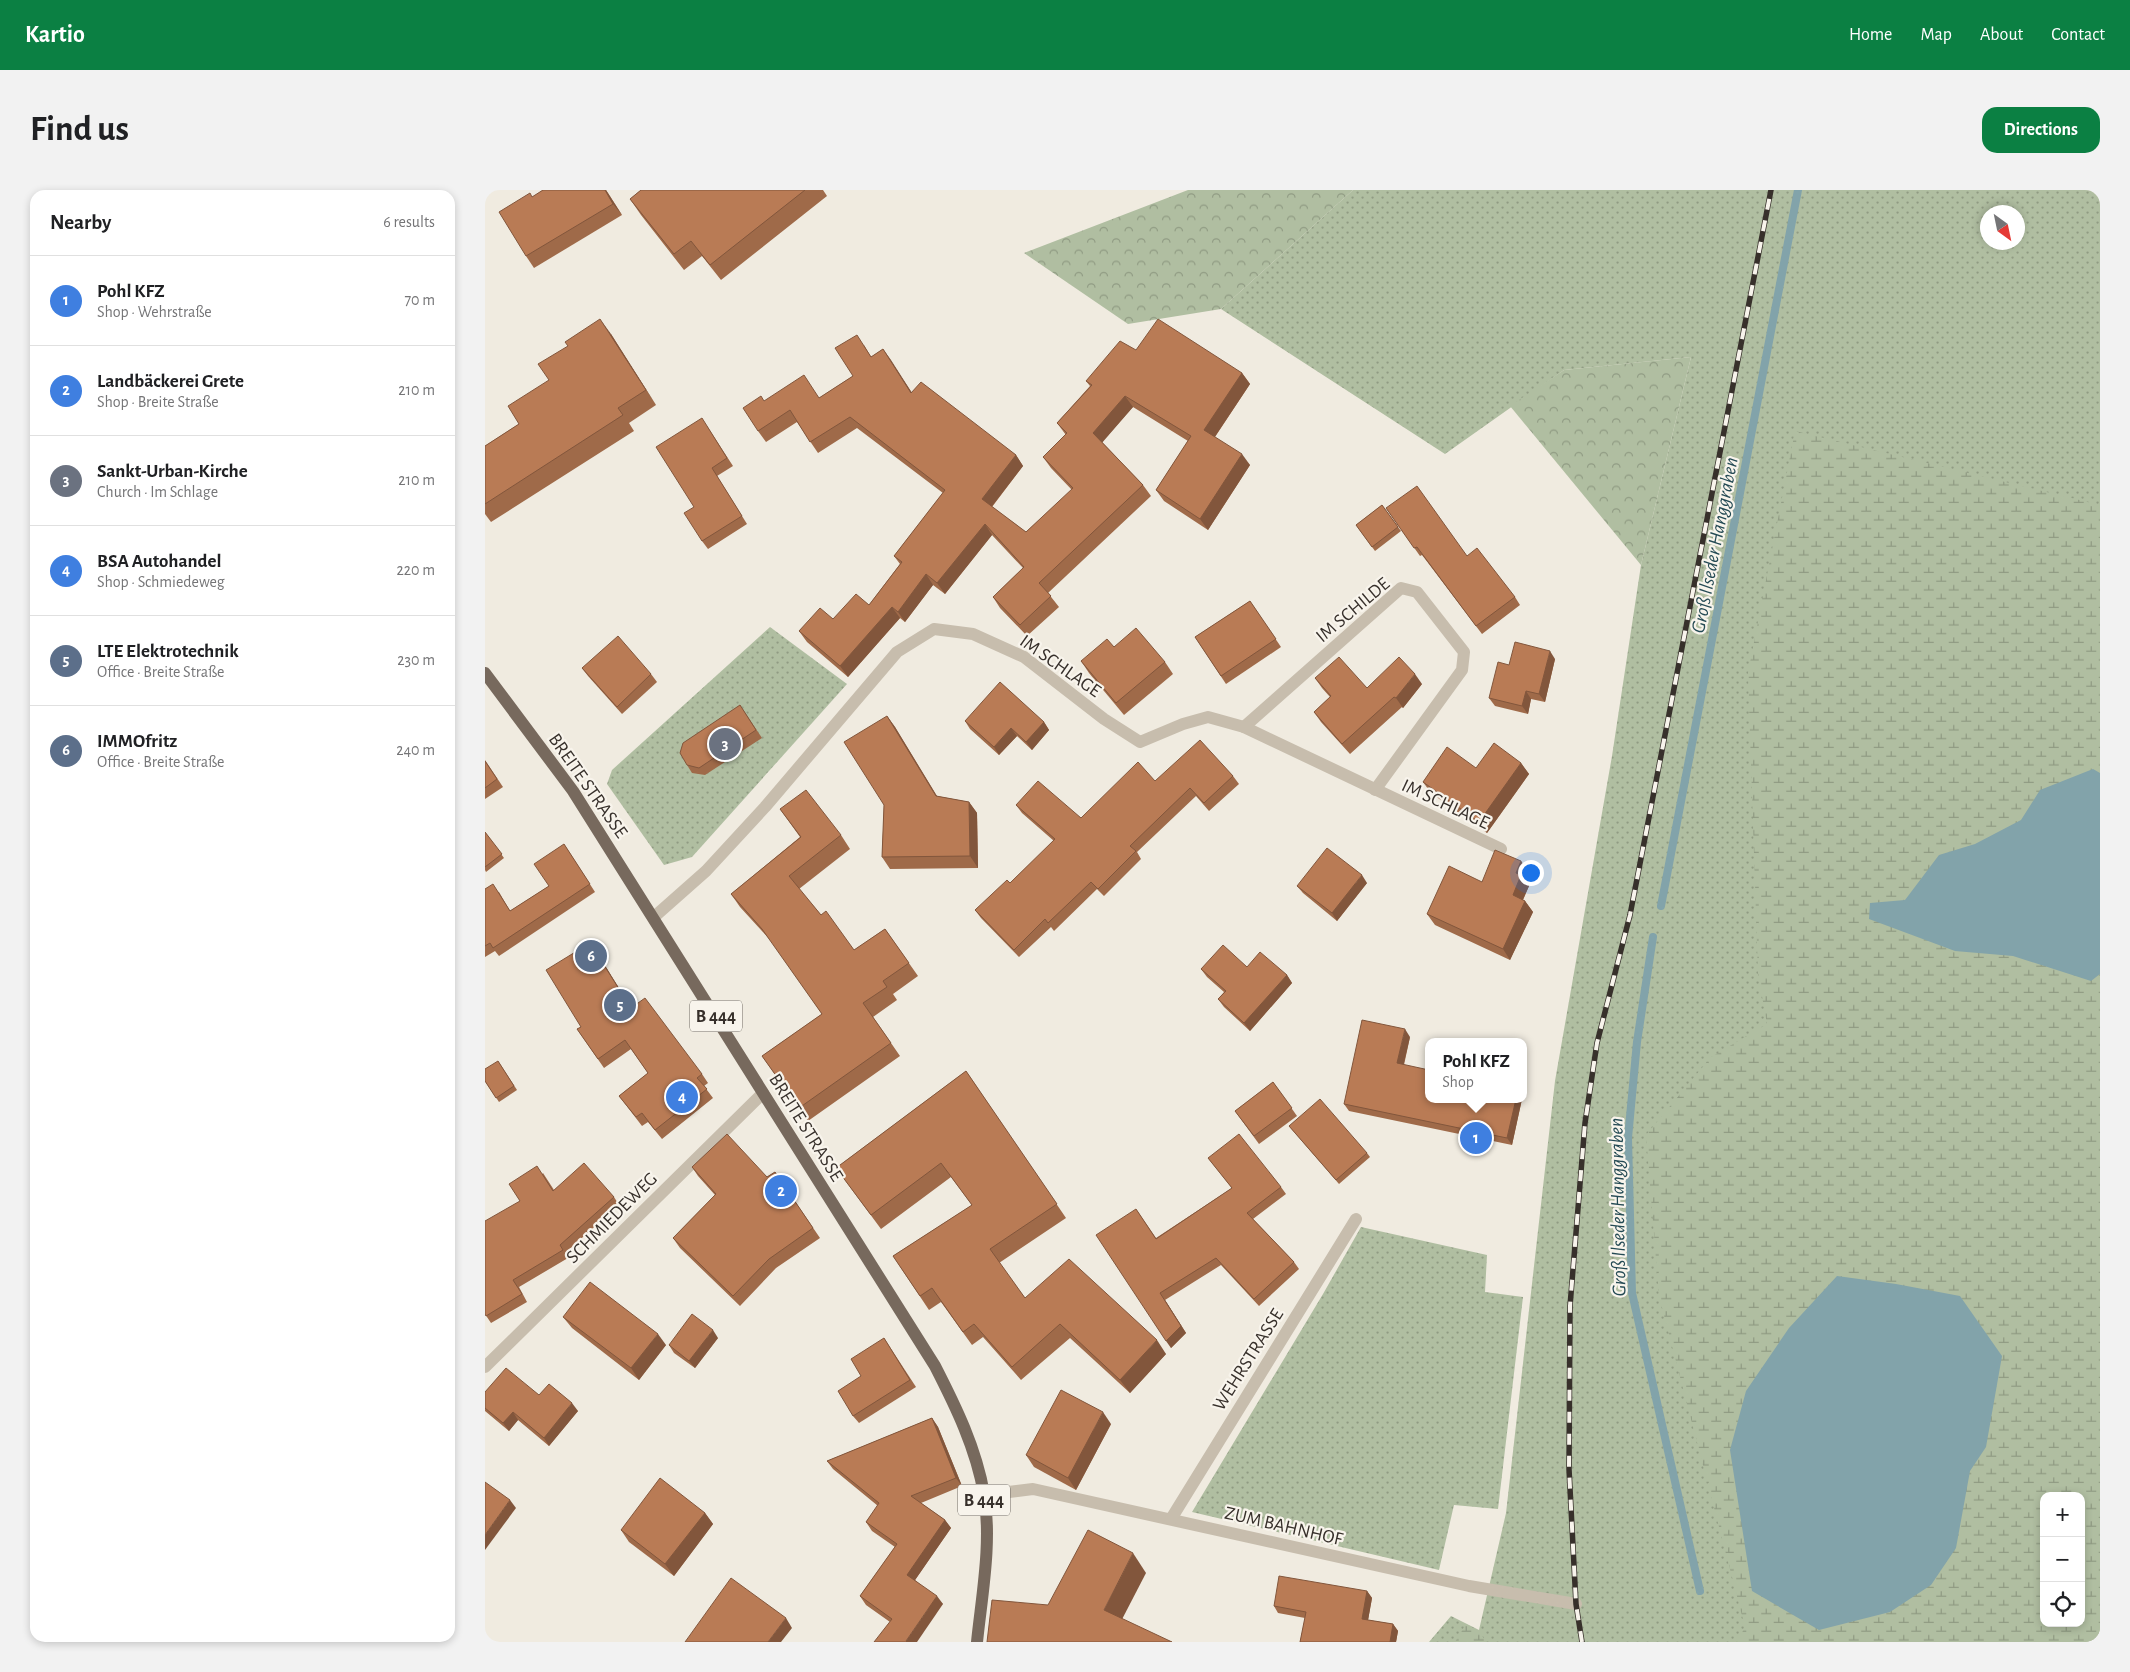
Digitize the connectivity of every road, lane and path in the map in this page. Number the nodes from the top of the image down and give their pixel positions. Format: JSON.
{"nodes":[{"id":1,"x":485,"y":673,"type":"edge"},
{"id":2,"x":1244,"y":728,"type":"junction"},
{"id":3,"x":1375,"y":790,"type":"junction"},
{"id":4,"x":1501,"y":849,"type":"dead end"},
{"id":5,"x":654,"y":917,"type":"junction"},
{"id":6,"x":763,"y":1093,"type":"junction"},
{"id":7,"x":1356,"y":1219,"type":"dead end"},
{"id":8,"x":485,"y":1367,"type":"edge"},
{"id":9,"x":984,"y":1495,"type":"junction"},
{"id":10,"x":1171,"y":1519,"type":"junction"},
{"id":11,"x":1577,"y":1604,"type":"dead end"},
{"id":12,"x":977,"y":1642,"type":"edge"}],
"edges":[{"from":1,"to":5,"type":"main road","name":"BREITE STRASSE","number":"B 444"},
{"from":2,"to":3,"type":"street","name":"IM SCHLAGE"},
{"from":2,"to":3,"type":"street","name":"IM SCHILDE"},
{"from":2,"to":5,"type":"street","name":"IM SCHLAGE"},
{"from":3,"to":4,"type":"street","name":"IM SCHLAGE"},
{"from":5,"to":6,"type":"main road","name":"BREITE STRASSE","number":"B 444"},
{"from":6,"to":8,"type":"street","name":"SCHMIEDEWEG"},
{"from":6,"to":9,"type":"main road","name":"BREITE STRASSE","number":"B 444"},
{"from":7,"to":10,"type":"street","name":"WEHRSTRASSE"},
{"from":9,"to":10,"type":"street","name":"ZUM BAHNHOF"},
{"from":9,"to":12,"type":"main road","name":"BREITE STRASSE","number":"B 444"},
{"from":10,"to":11,"type":"street","name":"ZUM BAHNHOF"}]}
